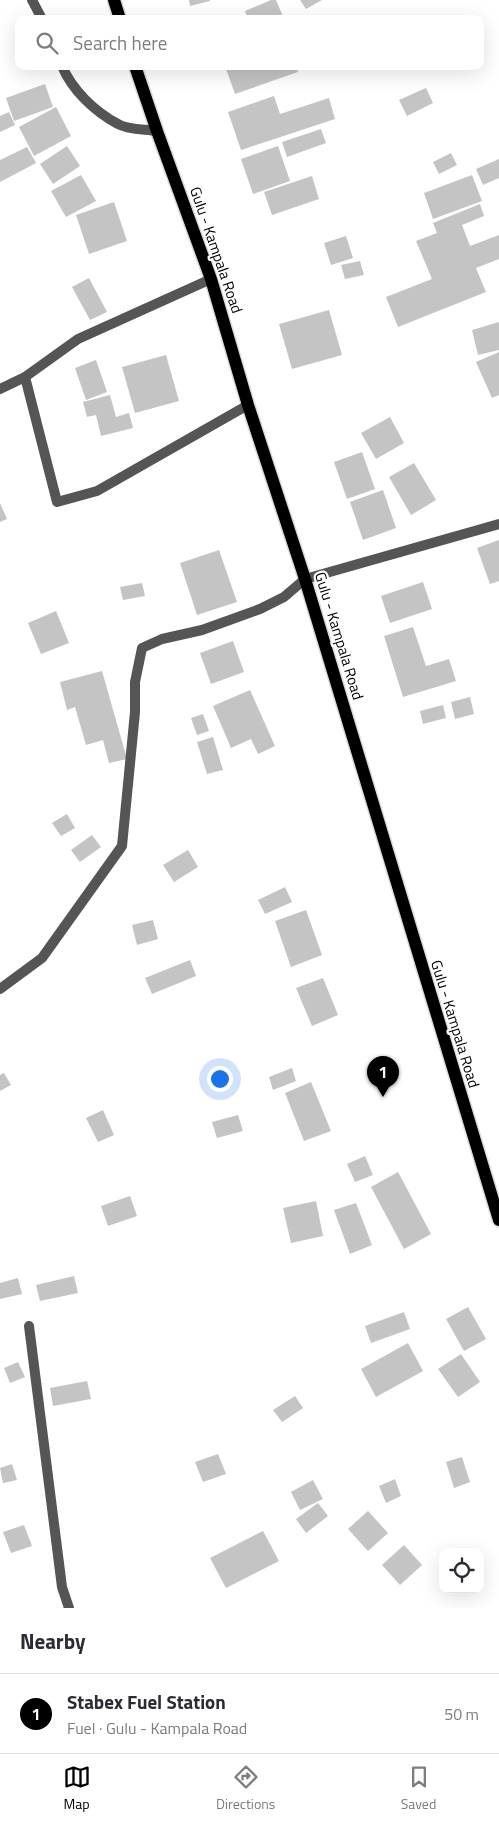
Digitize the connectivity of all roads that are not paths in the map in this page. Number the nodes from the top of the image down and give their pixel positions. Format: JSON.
{"nodes":[{"id":1,"x":32,"y":0,"type":"edge"},
{"id":2,"x":114,"y":0,"type":"edge"},
{"id":3,"x":40,"y":15,"type":"edge"},
{"id":4,"x":119,"y":15,"type":"edge"},
{"id":5,"x":64,"y":70,"type":"edge"},
{"id":6,"x":137,"y":70,"type":"edge"},
{"id":7,"x":156,"y":131,"type":"junction"},
{"id":8,"x":211,"y":279,"type":"junction"},
{"id":9,"x":25,"y":377,"type":"junction"},
{"id":10,"x":0,"y":389,"type":"edge"},
{"id":11,"x":248,"y":405,"type":"junction"},
{"id":12,"x":499,"y":524,"type":"edge"},
{"id":13,"x":305,"y":578,"type":"junction"},
{"id":14,"x":0,"y":989,"type":"edge"},
{"id":15,"x":499,"y":1220,"type":"edge"},
{"id":16,"x":29,"y":1326,"type":"dead end"},
{"id":17,"x":70,"y":1608,"type":"edge"}],
"edges":[{"from":1,"to":3,"type":"street"},
{"from":2,"to":4,"type":"main road"},
{"from":5,"to":7,"type":"street"},
{"from":6,"to":7,"type":"main road","name":"Gulu - Kampala Road"},
{"from":7,"to":8,"type":"main road","name":"Gulu - Kampala Road"},
{"from":8,"to":9,"type":"street"},
{"from":8,"to":11,"type":"main road","name":"Gulu - Kampala Road"},
{"from":9,"to":10,"type":"street"},
{"from":9,"to":11,"type":"street"},
{"from":11,"to":13,"type":"main road","name":"Gulu - Kampala Road"},
{"from":12,"to":13,"type":"street"},
{"from":13,"to":14,"type":"street"},
{"from":13,"to":15,"type":"main road","name":"Gulu - Kampala Road"},
{"from":16,"to":17,"type":"street"}]}
